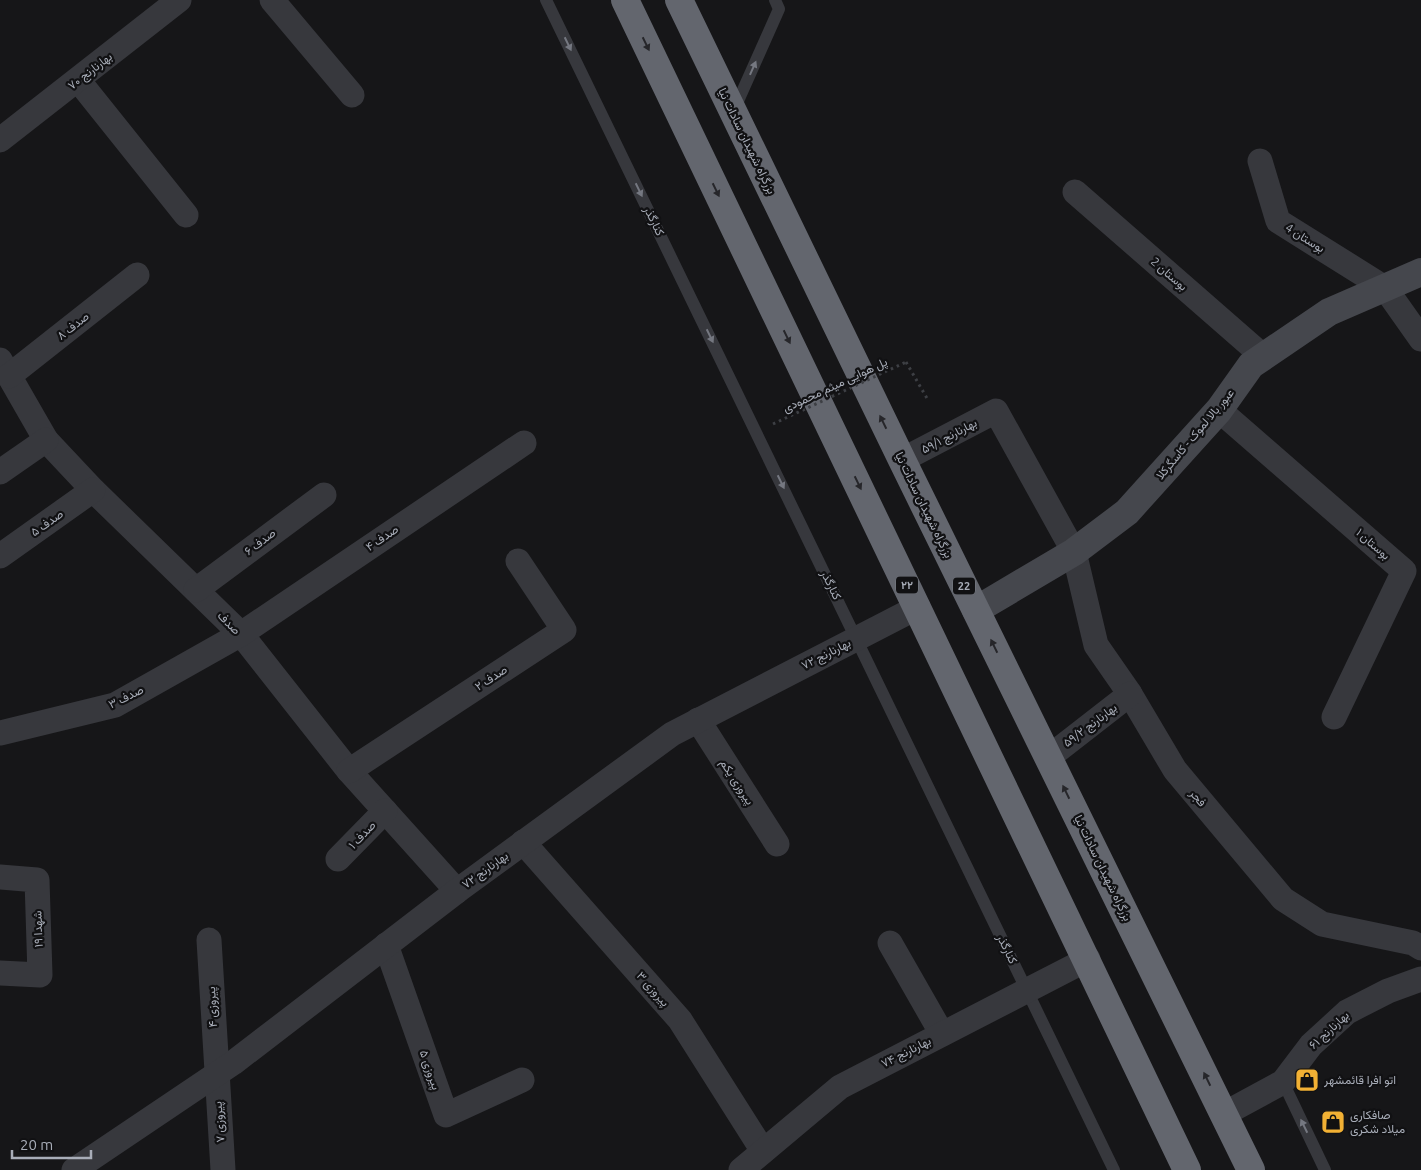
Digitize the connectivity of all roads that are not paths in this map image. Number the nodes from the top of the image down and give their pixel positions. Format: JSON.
{"nodes":[{"id":1,"x":179,"y":0,"type":"edge"},
{"id":2,"x":272,"y":0,"type":"edge"},
{"id":3,"x":546,"y":0,"type":"edge"},
{"id":4,"x":624,"y":0,"type":"edge"},
{"id":5,"x":679,"y":0,"type":"edge"},
{"id":6,"x":775,"y":0,"type":"edge"},
{"id":7,"x":78,"y":80,"type":"junction"},
{"id":8,"x":352,"y":94,"type":"dead end"},
{"id":9,"x":734,"y":113,"type":"junction"},
{"id":10,"x":0,"y":140,"type":"edge"},
{"id":11,"x":1260,"y":162,"type":"dead end"},
{"id":12,"x":1075,"y":192,"type":"dead end"},
{"id":13,"x":186,"y":215,"type":"dead end"},
{"id":14,"x":1421,"y":272,"type":"edge"},
{"id":15,"x":138,"y":275,"type":"dead end"},
{"id":16,"x":1385,"y":288,"type":"junction"},
{"id":17,"x":1421,"y":338,"type":"edge"},
{"id":18,"x":1264,"y":357,"type":"junction"},
{"id":19,"x":5,"y":368,"type":"edge"},
{"id":20,"x":1219,"y":410,"type":"junction"},
{"id":21,"x":996,"y":411,"type":"joint"},
{"id":22,"x":46,"y":440,"type":"junction"},
{"id":23,"x":524,"y":443,"type":"dead end"},
{"id":24,"x":902,"y":460,"type":"junction"},
{"id":25,"x":0,"y":472,"type":"edge"},
{"id":26,"x":93,"y":490,"type":"junction"},
{"id":27,"x":324,"y":495,"type":"dead end"},
{"id":28,"x":1074,"y":552,"type":"junction"},
{"id":29,"x":0,"y":556,"type":"edge"},
{"id":30,"x":518,"y":562,"type":"dead end"},
{"id":31,"x":196,"y":590,"type":"junction"},
{"id":32,"x":918,"y":607,"type":"junction"},
{"id":33,"x":976,"y":610,"type":"junction"},
{"id":34,"x":241,"y":634,"type":"junction"},
{"id":35,"x":857,"y":638,"type":"junction"},
{"id":36,"x":1130,"y":694,"type":"junction"},
{"id":37,"x":1334,"y":717,"type":"dead end"},
{"id":38,"x":698,"y":720,"type":"junction"},
{"id":39,"x":0,"y":733,"type":"edge"},
{"id":40,"x":1049,"y":757,"type":"junction"},
{"id":41,"x":349,"y":771,"type":"junction"},
{"id":42,"x":385,"y":811,"type":"junction"},
{"id":43,"x":523,"y":842,"type":"junction"},
{"id":44,"x":777,"y":844,"type":"dead end"},
{"id":45,"x":338,"y":860,"type":"dead end"},
{"id":46,"x":0,"y":877,"type":"edge"},
{"id":47,"x":457,"y":891,"type":"junction"},
{"id":48,"x":209,"y":940,"type":"dead end"},
{"id":49,"x":890,"y":943,"type":"dead end"},
{"id":50,"x":386,"y":945,"type":"junction"},
{"id":51,"x":1421,"y":948,"type":"edge"},
{"id":52,"x":1088,"y":959,"type":"junction"},
{"id":53,"x":0,"y":973,"type":"edge"},
{"id":54,"x":1421,"y":979,"type":"edge"},
{"id":55,"x":1027,"y":990,"type":"junction"},
{"id":56,"x":942,"y":1034,"type":"junction"},
{"id":57,"x":215,"y":1075,"type":"junction"},
{"id":58,"x":522,"y":1080,"type":"dead end"},
{"id":59,"x":1283,"y":1082,"type":"junction"},
{"id":60,"x":1224,"y":1114,"type":"junction"},
{"id":61,"x":763,"y":1151,"type":"junction"},
{"id":62,"x":74,"y":1170,"type":"edge"},
{"id":63,"x":223,"y":1170,"type":"edge"},
{"id":64,"x":741,"y":1170,"type":"edge"},
{"id":65,"x":1114,"y":1170,"type":"edge"},
{"id":66,"x":1187,"y":1170,"type":"edge"},
{"id":67,"x":1251,"y":1170,"type":"edge"},
{"id":68,"x":1325,"y":1170,"type":"edge"}],
"edges":[{"from":1,"to":7,"type":"street","name":"بهارنارنج ۷۰"},
{"from":2,"to":8,"type":"street"},
{"from":3,"to":35,"type":"lane","name":"کنارگذر","one_way":true},
{"from":4,"to":32,"type":"highway","number":"۲۲","one_way":true},
{"from":5,"to":9,"type":"highway","name":"بزرگراه شهیدان سادات نیا","number":"22"},
{"from":9,"to":6,"type":"lane","one_way":true},
{"from":7,"to":10,"type":"street","name":"بهارنارنج ۷۰"},
{"from":7,"to":13,"type":"street"},
{"from":24,"to":9,"type":"highway","name":"بزرگراه شهیدان سادات نیا","number":"22","one_way":true},
{"from":11,"to":16,"type":"street","name":"بوستان 4"},
{"from":12,"to":18,"type":"street","name":"بوستان 2"},
{"from":14,"to":16,"type":"street","name":"عبور بالا لموک - کاسگرکلا"},
{"from":15,"to":19,"type":"street","name":"صدف ۸"},
{"from":16,"to":17,"type":"street"},
{"from":16,"to":18,"type":"street","name":"عبور بالا لموک - کاسگرکلا"},
{"from":18,"to":20,"type":"street","name":"عبور بالا لموک - کاسگرکلا"},
{"from":19,"to":22,"type":"street","name":"صدف"},
{"from":20,"to":28,"type":"street","name":"عبور بالا لموک - کاسگرکلا"},
{"from":20,"to":37,"type":"street","name":"بوستان ۱"},
{"from":21,"to":24,"type":"street","name":"بهارنارنج ۵۹/۱"},
{"from":21,"to":28,"type":"street","name":"فجر"},
{"from":22,"to":25,"type":"street"},
{"from":22,"to":26,"type":"street","name":"صدف"},
{"from":23,"to":34,"type":"street","name":"صدف ۴"},
{"from":24,"to":33,"type":"highway","name":"بزرگراه شهیدان سادات نیا","number":"22"},
{"from":26,"to":29,"type":"street","name":"صدف ۵"},
{"from":26,"to":31,"type":"street","name":"صدف"},
{"from":27,"to":31,"type":"street","name":"صدف ۶"},
{"from":28,"to":33,"type":"street","name":"عبور بالا لموک - کاسگرکلا"},
{"from":28,"to":36,"type":"street","name":"فجر"},
{"from":30,"to":41,"type":"street","name":"صدف ۲"},
{"from":31,"to":34,"type":"street","name":"صدف"},
{"from":32,"to":35,"type":"street","name":"بهارنارنج ۷۲"},
{"from":32,"to":52,"type":"highway","number":"۲۲"},
{"from":40,"to":33,"type":"highway","name":"بزرگراه شهیدان سادات نیا","number":"22","one_way":true},
{"from":34,"to":39,"type":"street","name":"صدف ۳"},
{"from":34,"to":41,"type":"street","name":"صدف"},
{"from":35,"to":38,"type":"street","name":"بهارنارنج ۷۲"},
{"from":35,"to":55,"type":"lane","name":"کنارگذر"},
{"from":36,"to":40,"type":"street","name":"بهارنارنج ۵۹/۲"},
{"from":36,"to":51,"type":"street","name":"فجر"},
{"from":38,"to":43,"type":"street","name":"بهارنارنج ۷۲"},
{"from":38,"to":44,"type":"street","name":"پیروزی یکم"},
{"from":60,"to":40,"type":"highway","name":"بزرگراه شهیدان سادات نیا","number":"22","one_way":true},
{"from":41,"to":42,"type":"street","name":"صدف"},
{"from":42,"to":45,"type":"street","name":"صدف ۱"},
{"from":42,"to":47,"type":"street","name":"صدف"},
{"from":43,"to":47,"type":"street","name":"بهارنارنج ۷۲"},
{"from":43,"to":61,"type":"street","name":"پیروزی ۳"},
{"from":46,"to":53,"type":"street","name":"شهدا ۱۹"},
{"from":47,"to":50,"type":"street","name":"بهارنارنج ۷۲"},
{"from":48,"to":57,"type":"street","name":"پیروزی ۴"},
{"from":49,"to":56,"type":"street"},
{"from":50,"to":57,"type":"street","name":"بهارنارنج ۷۲"},
{"from":50,"to":58,"type":"street","name":"پیروزی ۵"},
{"from":52,"to":55,"type":"street","name":"بهارنارنج ۷۴"},
{"from":52,"to":66,"type":"highway","number":"۲۲"},
{"from":54,"to":59,"type":"street","name":"بهارنارنج ۶۱"},
{"from":55,"to":56,"type":"street","name":"بهارنارنج ۷۴"},
{"from":55,"to":65,"type":"lane","name":"کنارگذر"},
{"from":56,"to":61,"type":"street","name":"بهارنارنج ۷۴"},
{"from":57,"to":62,"type":"street","name":"بهارنارنج ۷۲"},
{"from":57,"to":63,"type":"street","name":"پیروزی ۷"},
{"from":59,"to":60,"type":"street","name":"بهارنارنج ۶۱"},
{"from":68,"to":59,"type":"lane","one_way":true},
{"from":60,"to":67,"type":"highway","name":"بزرگراه شهیدان سادات نیا","number":"22"},
{"from":61,"to":64,"type":"street","name":"بهارنارنج ۷۴"}]}
